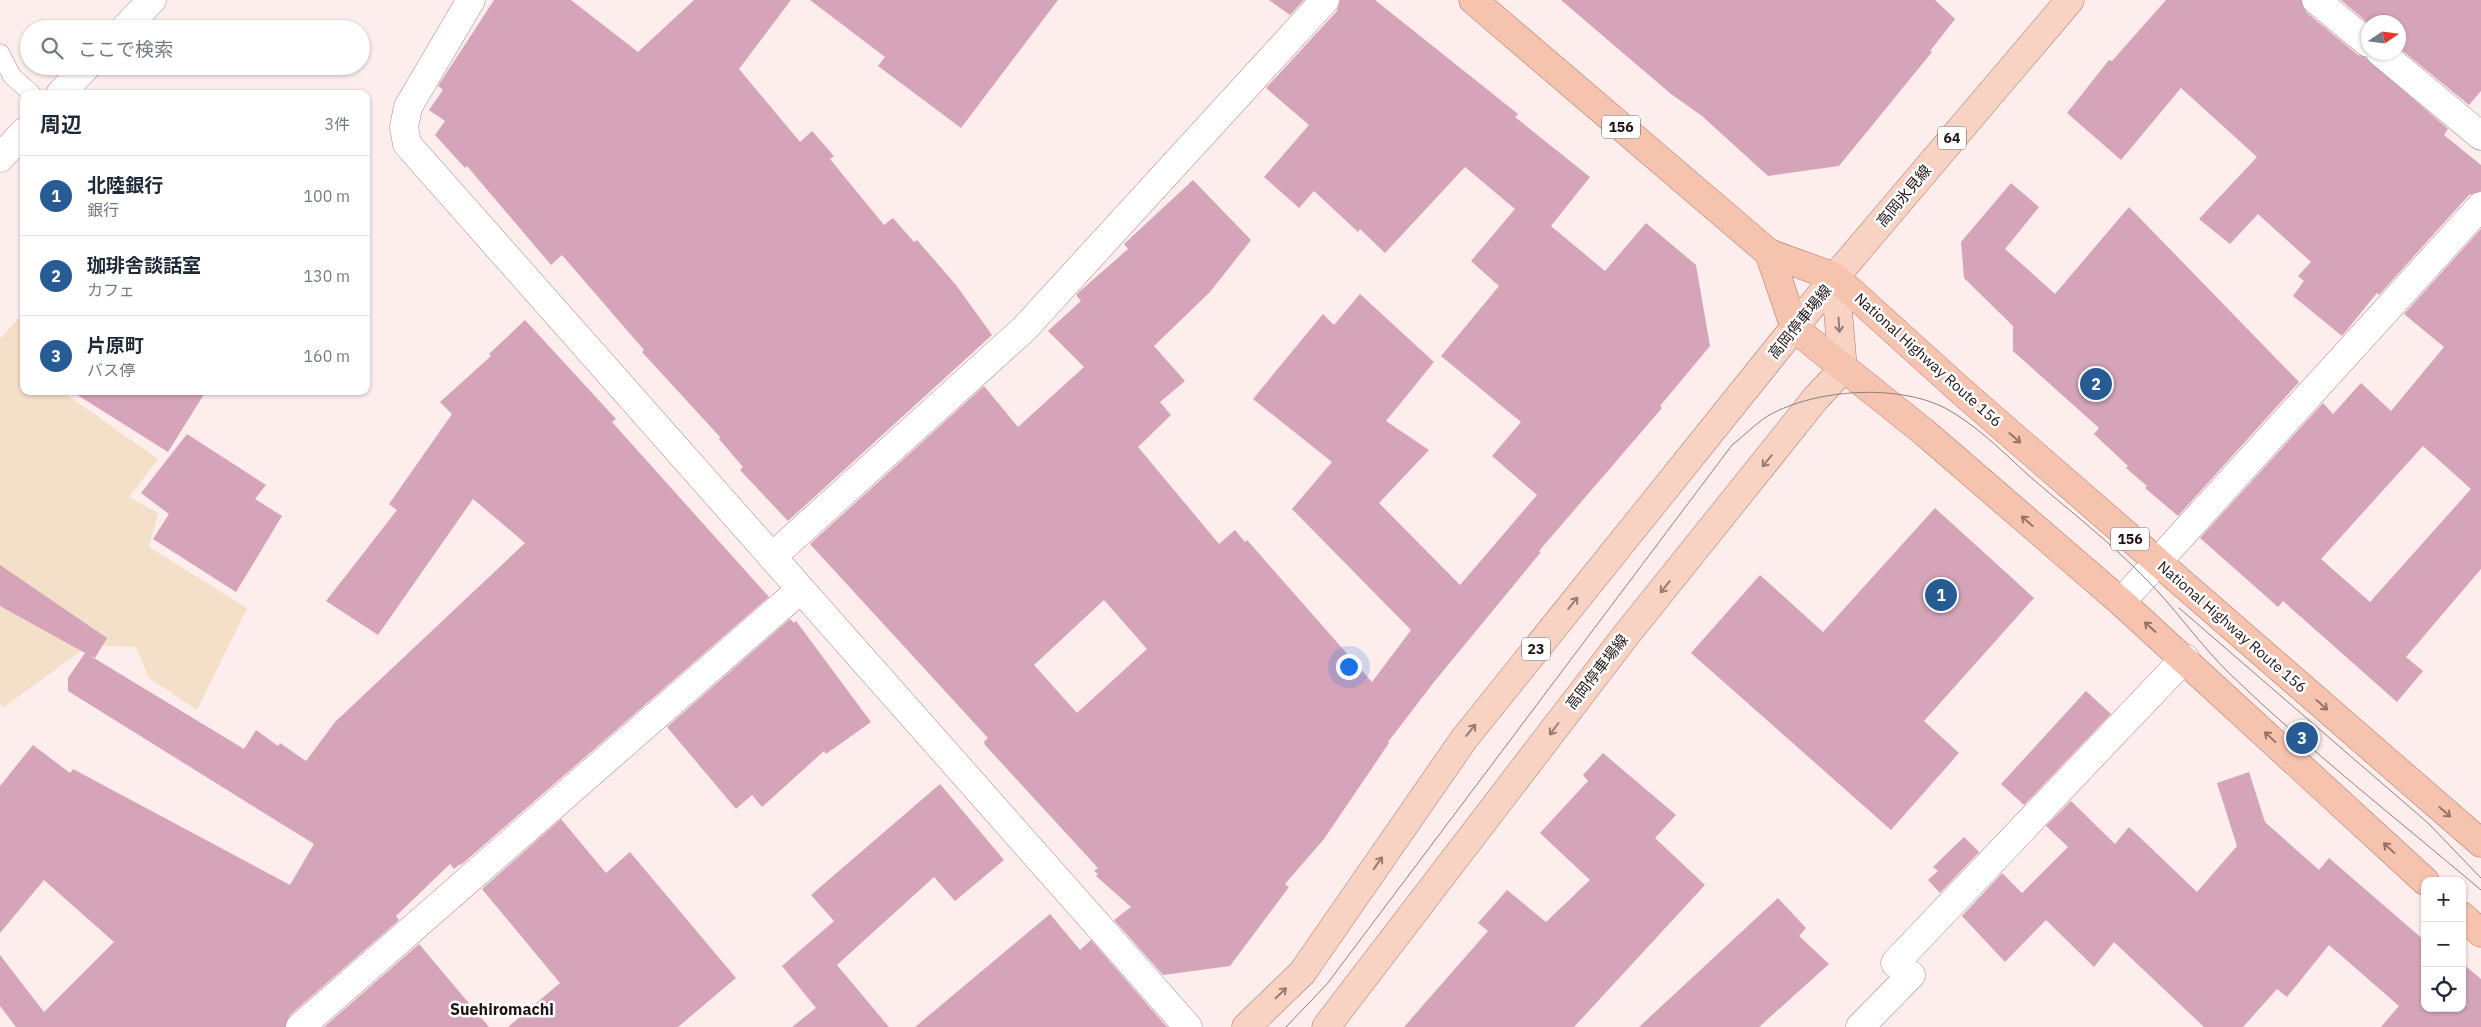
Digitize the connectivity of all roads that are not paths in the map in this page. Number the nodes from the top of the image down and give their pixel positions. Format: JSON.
{"nodes":[{"id":1,"x":152,"y":0,"type":"edge"},
{"id":2,"x":471,"y":0,"type":"edge"},
{"id":3,"x":1325,"y":0,"type":"edge"},
{"id":4,"x":1473,"y":0,"type":"edge"},
{"id":5,"x":2070,"y":0,"type":"edge"},
{"id":6,"x":2316,"y":0,"type":"edge"},
{"id":7,"x":133,"y":20,"type":"edge"},
{"id":8,"x":2361,"y":37,"type":"edge"},
{"id":9,"x":0,"y":53,"type":"edge"},
{"id":10,"x":2390,"y":60,"type":"edge"},
{"id":11,"x":78,"y":75,"type":"edge"},
{"id":12,"x":28,"y":90,"type":"edge"},
{"id":13,"x":64,"y":90,"type":"edge"},
{"id":14,"x":20,"y":136,"type":"edge"},
{"id":15,"x":2481,"y":136,"type":"edge"},
{"id":16,"x":0,"y":158,"type":"edge"},
{"id":17,"x":2481,"y":206,"type":"edge"},
{"id":18,"x":1769,"y":253,"type":"junction"},
{"id":19,"x":1836,"y":277,"type":"junction"},
{"id":20,"x":1795,"y":330,"type":"junction"},
{"id":21,"x":1843,"y":369,"type":"junction"},
{"id":22,"x":772,"y":557,"type":"junction"},
{"id":23,"x":2158,"y":563,"type":"junction"},
{"id":24,"x":800,"y":590,"type":"junction"},
{"id":25,"x":2122,"y":602,"type":"junction"},
{"id":26,"x":2185,"y":658,"type":"junction"},
{"id":27,"x":2481,"y":843,"type":"edge"},
{"id":28,"x":2421,"y":877,"type":"edge"},
{"id":29,"x":2466,"y":920,"type":"edge"},
{"id":30,"x":2481,"y":933,"type":"edge"},
{"id":31,"x":300,"y":1027,"type":"edge"},
{"id":32,"x":1188,"y":1027,"type":"edge"},
{"id":33,"x":1246,"y":1027,"type":"edge"},
{"id":34,"x":1326,"y":1027,"type":"edge"},
{"id":35,"x":1860,"y":1027,"type":"edge"}],
"edges":[{"from":1,"to":7,"type":"street"},
{"from":2,"to":22,"type":"street"},
{"from":3,"to":22,"type":"street"},
{"from":4,"to":18,"type":"highway","name":"National Highway Route 156","number":"156"},
{"from":5,"to":19,"type":"main road","name":"高岡氷見線","number":"64"},
{"from":6,"to":8,"type":"street"},
{"from":9,"to":12,"type":"lane"},
{"from":10,"to":15,"type":"street"},
{"from":11,"to":13,"type":"street"},
{"from":14,"to":16,"type":"street"},
{"from":17,"to":23,"type":"street"},
{"from":18,"to":19,"type":"highway","name":"National Highway Route 156","number":"156"},
{"from":18,"to":20,"type":"highway"},
{"from":19,"to":20,"type":"main road","name":"高岡停車場線","number":"23"},
{"from":19,"to":21,"type":"main road","name":"高岡停車場線","one_way":true},
{"from":19,"to":23,"type":"highway","name":"National Highway Route 156","number":"156","one_way":true},
{"from":20,"to":21,"type":"highway"},
{"from":33,"to":20,"type":"main road","name":"高岡停車場線","number":"23","one_way":true},
{"from":25,"to":21,"type":"highway","one_way":true},
{"from":21,"to":34,"type":"main road","name":"高岡停車場線","one_way":true},
{"from":22,"to":24,"type":"street"},
{"from":23,"to":25,"type":"street"},
{"from":23,"to":27,"type":"highway","name":"National Highway Route 156","number":"156","one_way":true},
{"from":24,"to":31,"type":"street"},
{"from":24,"to":32,"type":"street"},
{"from":26,"to":25,"type":"highway","one_way":true},
{"from":28,"to":26,"type":"highway","one_way":true},
{"from":26,"to":35,"type":"street"},
{"from":29,"to":30,"type":"highway"}]}
